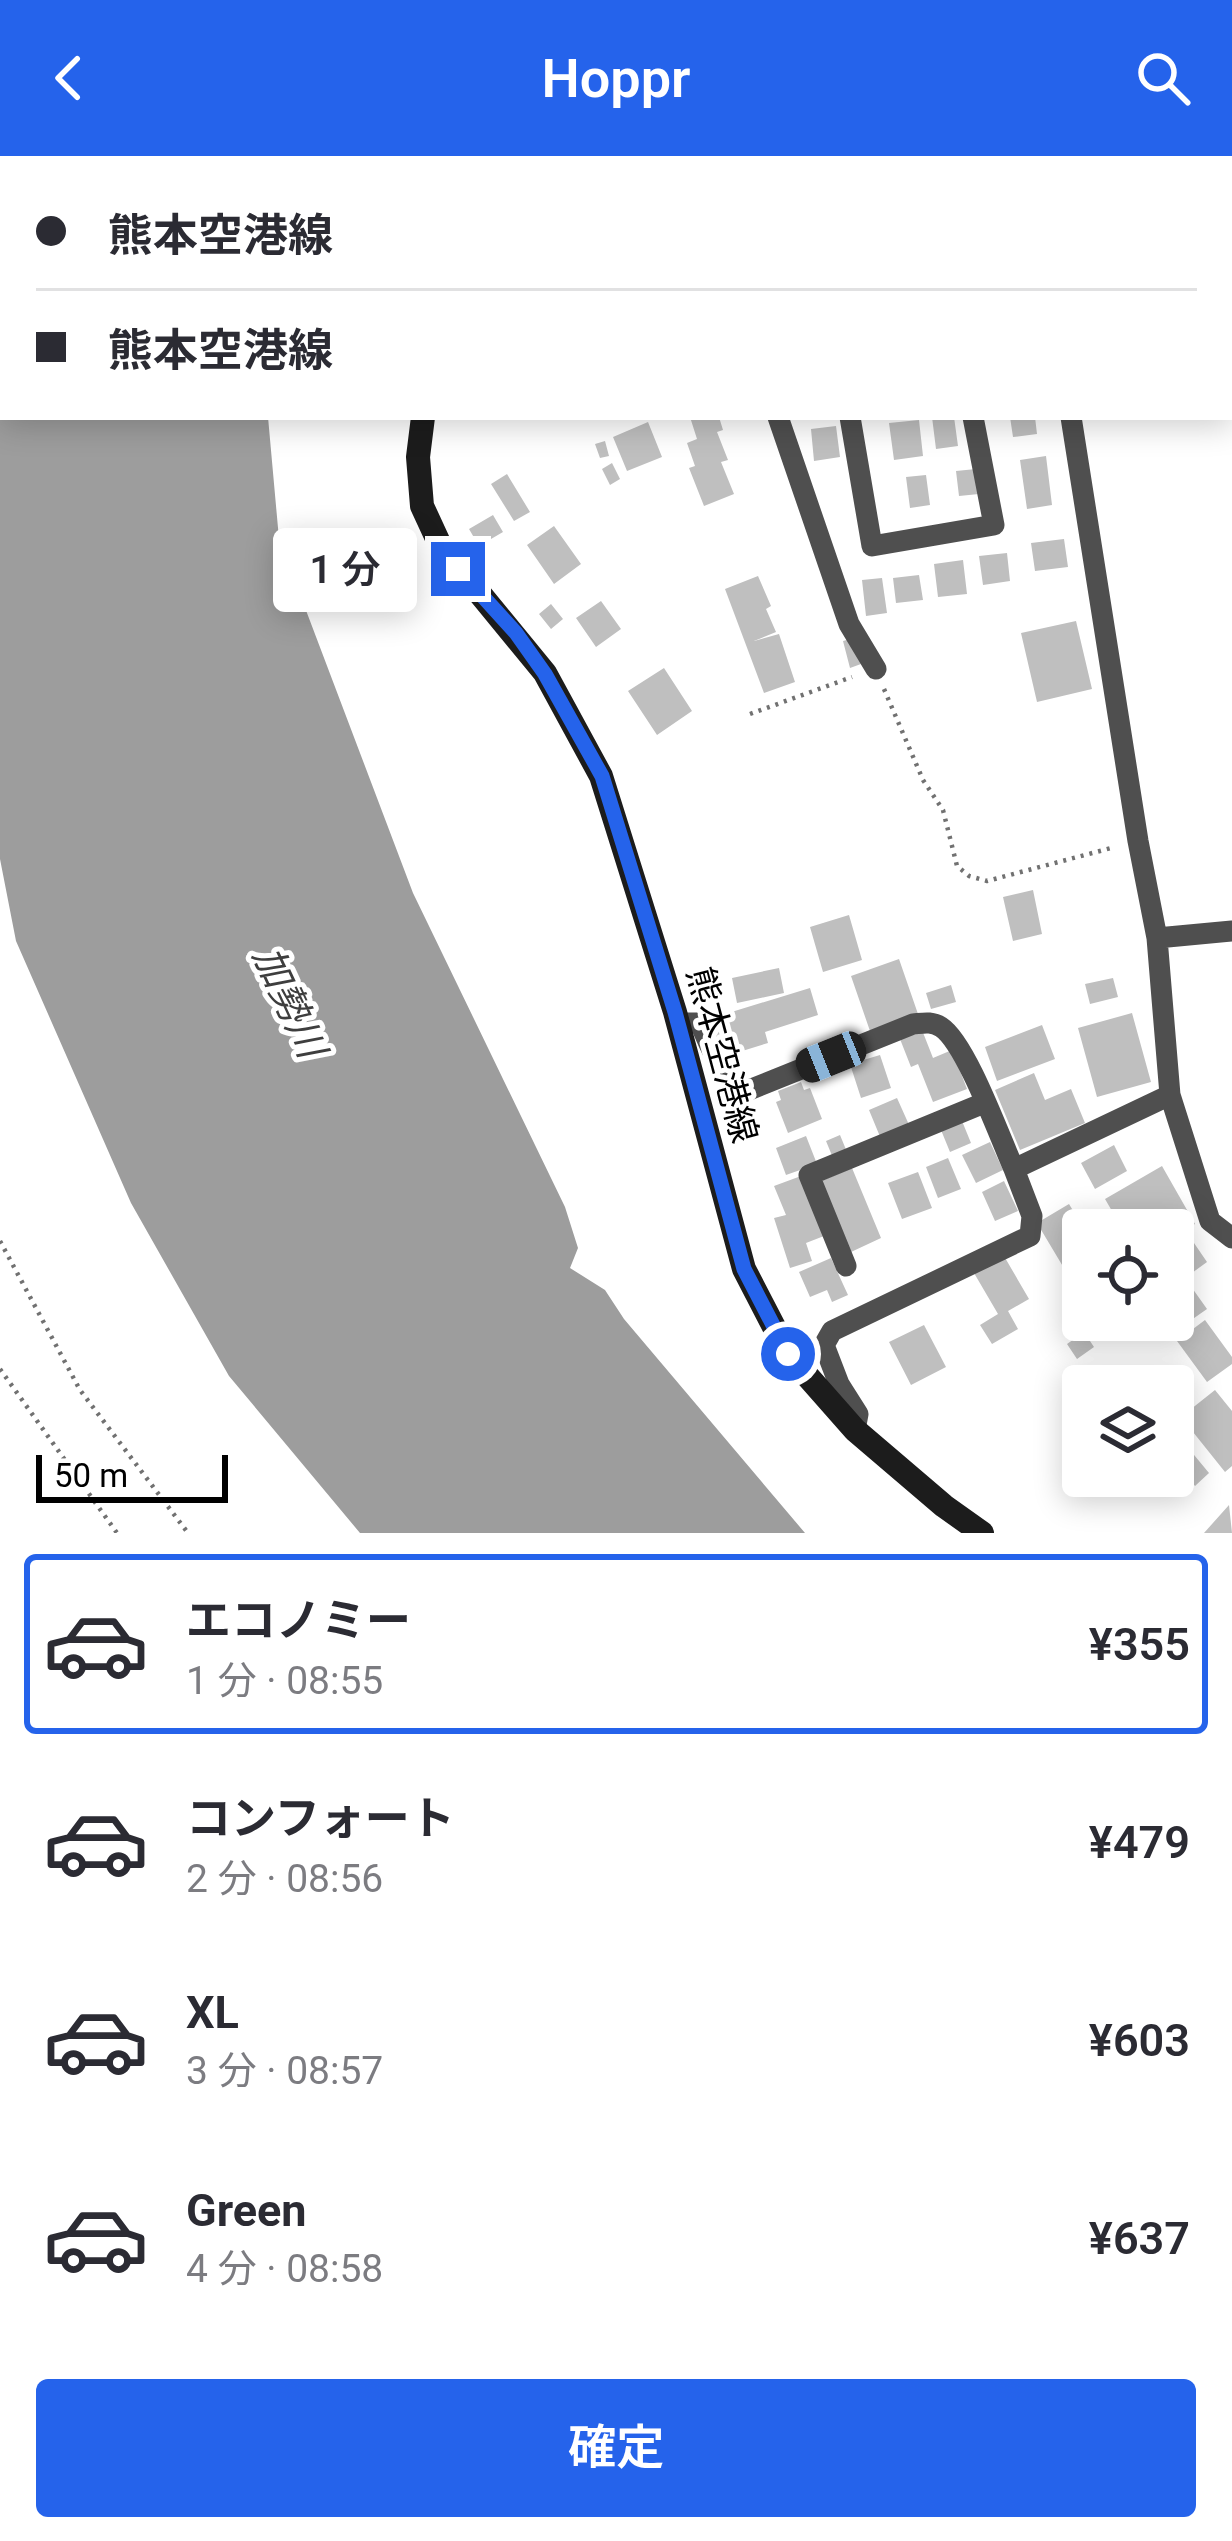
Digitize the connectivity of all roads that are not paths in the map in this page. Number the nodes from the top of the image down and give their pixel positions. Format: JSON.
{"nodes":[{"id":1,"x":423,"y":420,"type":"edge"},
{"id":2,"x":779,"y":420,"type":"edge"},
{"id":3,"x":851,"y":420,"type":"edge"},
{"id":4,"x":974,"y":420,"type":"edge"},
{"id":5,"x":1071,"y":420,"type":"edge"},
{"id":6,"x":877,"y":669,"type":"road end"},
{"id":7,"x":1232,"y":931,"type":"edge"},
{"id":8,"x":1157,"y":938,"type":"junction"},
{"id":9,"x":678,"y":1023,"type":"junction"},
{"id":10,"x":1170,"y":1095,"type":"junction"},
{"id":11,"x":984,"y":1103,"type":"junction"},
{"id":12,"x":1014,"y":1169,"type":"junction"},
{"id":13,"x":1232,"y":1238,"type":"edge"},
{"id":14,"x":846,"y":1266,"type":"dead end"},
{"id":15,"x":855,"y":1430,"type":"junction"},
{"id":16,"x":982,"y":1533,"type":"edge"}],
"edges":[{"from":1,"to":9,"type":"main road","name":"熊本空港線"},
{"from":2,"to":6,"type":"street"},
{"from":3,"to":4,"type":"street"},
{"from":5,"to":8,"type":"street"},
{"from":7,"to":8,"type":"street"},
{"from":8,"to":10,"type":"street"},
{"from":9,"to":11,"type":"street"},
{"from":9,"to":15,"type":"main road","name":"熊本空港線"},
{"from":10,"to":12,"type":"street"},
{"from":10,"to":13,"type":"street"},
{"from":11,"to":12,"type":"street"},
{"from":11,"to":14,"type":"street"},
{"from":12,"to":15,"type":"street"},
{"from":15,"to":16,"type":"main road","name":"熊本空港線"}]}
